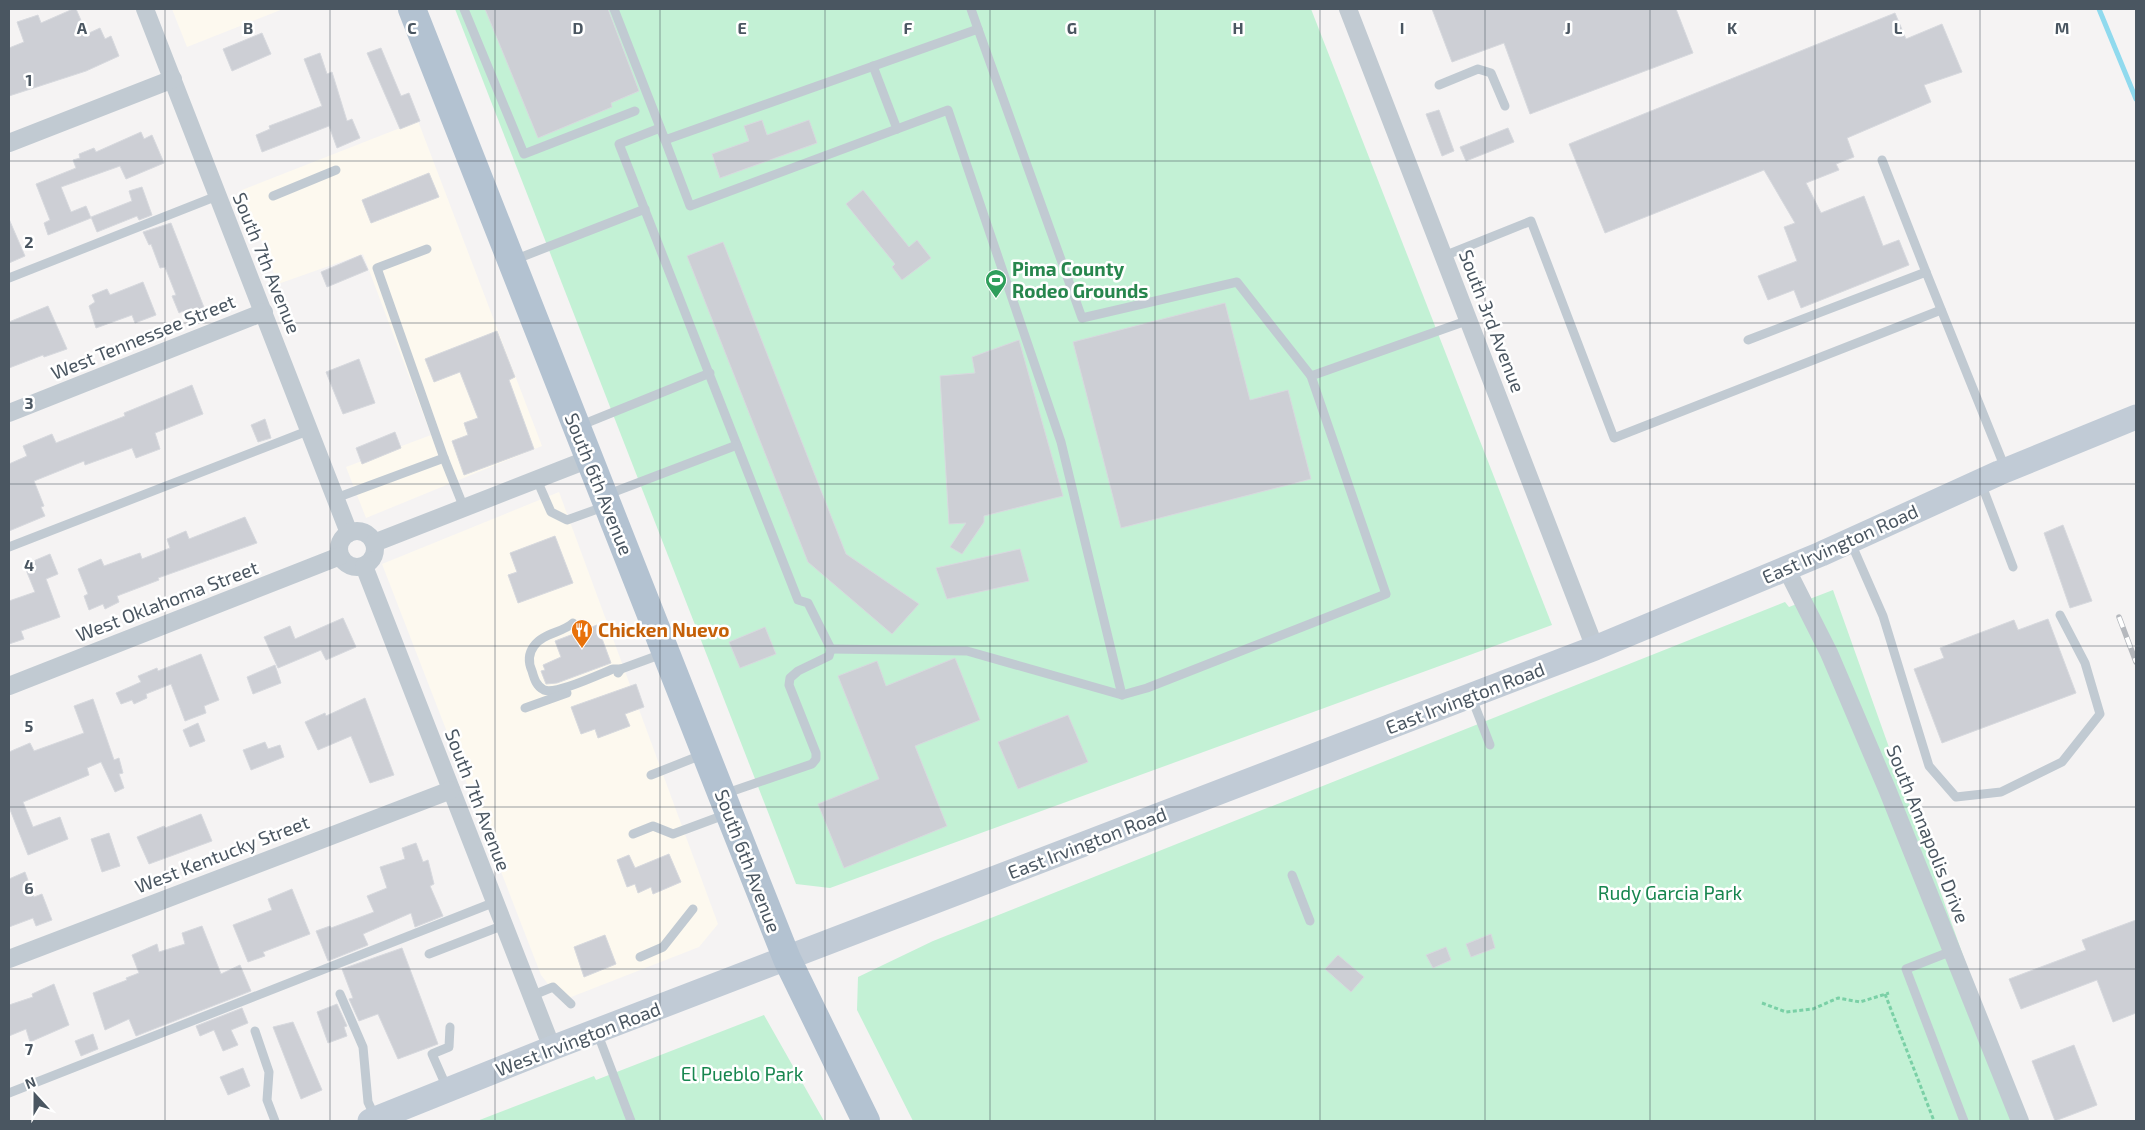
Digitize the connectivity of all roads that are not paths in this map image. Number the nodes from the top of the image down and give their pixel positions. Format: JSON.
{"nodes":[{"id":1,"x":145,"y":9,"type":"edge"},
{"id":2,"x":412,"y":9,"type":"edge"},
{"id":3,"x":464,"y":9,"type":"edge"},
{"id":4,"x":614,"y":9,"type":"edge"},
{"id":5,"x":971,"y":9,"type":"edge"},
{"id":6,"x":1348,"y":9,"type":"edge"},
{"id":7,"x":978,"y":29,"type":"junction"},
{"id":8,"x":873,"y":66,"type":"junction"},
{"id":9,"x":173,"y":79,"type":"junction"},
{"id":10,"x":1439,"y":85,"type":"dead end"},
{"id":11,"x":1505,"y":106,"type":"dead end"},
{"id":12,"x":635,"y":111,"type":"dead end"},
{"id":13,"x":660,"y":128,"type":"junction"},
{"id":14,"x":897,"y":129,"type":"junction"},
{"id":15,"x":665,"y":140,"type":"junction"},
{"id":16,"x":9,"y":143,"type":"edge"},
{"id":17,"x":1882,"y":160,"type":"dead end"},
{"id":18,"x":336,"y":170,"type":"dead end"},
{"id":19,"x":217,"y":196,"type":"junction"},
{"id":20,"x":273,"y":196,"type":"dead end"},
{"id":21,"x":645,"y":209,"type":"junction"},
{"id":22,"x":426,"y":248,"type":"dead end"},
{"id":23,"x":1444,"y":256,"type":"junction"},
{"id":24,"x":511,"y":261,"type":"junction"},
{"id":25,"x":1926,"y":272,"type":"junction"},
{"id":26,"x":9,"y":278,"type":"edge"},
{"id":27,"x":1941,"y":310,"type":"junction"},
{"id":28,"x":264,"y":312,"type":"junction"},
{"id":29,"x":1468,"y":320,"type":"junction"},
{"id":30,"x":1748,"y":340,"type":"dead end"},
{"id":31,"x":710,"y":373,"type":"junction"},
{"id":32,"x":1311,"y":376,"type":"junction"},
{"id":33,"x":9,"y":412,"type":"edge"},
{"id":34,"x":2136,"y":416,"type":"edge"},
{"id":35,"x":576,"y":427,"type":"junction"},
{"id":36,"x":310,"y":430,"type":"junction"},
{"id":37,"x":737,"y":445,"type":"junction"},
{"id":38,"x":444,"y":458,"type":"junction"},
{"id":39,"x":589,"y":459,"type":"junction"},
{"id":40,"x":2006,"y":470,"type":"junction"},
{"id":41,"x":537,"y":480,"type":"junction"},
{"id":42,"x":1980,"y":482,"type":"junction"},
{"id":43,"x":336,"y":498,"type":"junction"},
{"id":44,"x":606,"y":500,"type":"junction"},
{"id":45,"x":464,"y":508,"type":"junction"},
{"id":46,"x":348,"y":533,"type":"junction"},
{"id":47,"x":1850,"y":541,"type":"junction"},
{"id":48,"x":374,"y":543,"type":"junction"},
{"id":49,"x":9,"y":547,"type":"edge"},
{"id":50,"x":340,"y":556,"type":"junction"},
{"id":51,"x":364,"y":566,"type":"junction"},
{"id":52,"x":2013,"y":567,"type":"dead end"},
{"id":53,"x":1786,"y":568,"type":"junction"},
{"id":54,"x":2060,"y":615,"type":"dead end"},
{"id":55,"x":573,"y":623,"type":"dead end"},
{"id":56,"x":1595,"y":648,"type":"junction"},
{"id":57,"x":832,"y":649,"type":"junction"},
{"id":58,"x":666,"y":652,"type":"junction"},
{"id":59,"x":621,"y":669,"type":"junction"},
{"id":60,"x":9,"y":686,"type":"edge"},
{"id":61,"x":1122,"y":696,"type":"junction"},
{"id":62,"x":1470,"y":696,"type":"junction"},
{"id":63,"x":525,"y":708,"type":"dead end"},
{"id":64,"x":1490,"y":745,"type":"dead end"},
{"id":65,"x":706,"y":753,"type":"junction"},
{"id":66,"x":650,"y":775,"type":"dead end"},
{"id":67,"x":451,"y":790,"type":"junction"},
{"id":68,"x":726,"y":804,"type":"junction"},
{"id":69,"x":633,"y":834,"type":"dead end"},
{"id":70,"x":1292,"y":875,"type":"dead end"},
{"id":71,"x":495,"y":902,"type":"junction"},
{"id":72,"x":693,"y":909,"type":"dead end"},
{"id":73,"x":1310,"y":921,"type":"dead end"},
{"id":74,"x":504,"y":926,"type":"junction"},
{"id":75,"x":1952,"y":951,"type":"junction"},
{"id":76,"x":429,"y":954,"type":"dead end"},
{"id":77,"x":640,"y":956,"type":"dead end"},
{"id":78,"x":9,"y":959,"type":"edge"},
{"id":79,"x":786,"y":959,"type":"junction"},
{"id":80,"x":340,"y":994,"type":"dead end"},
{"id":81,"x":532,"y":996,"type":"junction"},
{"id":82,"x":571,"y":1004,"type":"dead end"},
{"id":83,"x":450,"y":1027,"type":"dead end"},
{"id":84,"x":255,"y":1031,"type":"dead end"},
{"id":85,"x":597,"y":1032,"type":"junction"},
{"id":86,"x":552,"y":1048,"type":"junction"},
{"id":87,"x":448,"y":1090,"type":"junction"},
{"id":88,"x":9,"y":1093,"type":"edge"},
{"id":89,"x":373,"y":1120,"type":"edge"},
{"id":90,"x":275,"y":1121,"type":"edge"},
{"id":91,"x":632,"y":1121,"type":"edge"},
{"id":92,"x":866,"y":1121,"type":"edge"},
{"id":93,"x":1964,"y":1121,"type":"edge"},
{"id":94,"x":2020,"y":1121,"type":"edge"}],
"edges":[{"from":1,"to":9,"type":"street","name":"South 7th Avenue"},
{"from":2,"to":24,"type":"main road","name":"South 6th Avenue"},
{"from":3,"to":12,"type":"lane"},
{"from":4,"to":13,"type":"lane"},
{"from":5,"to":7,"type":"lane"},
{"from":6,"to":23,"type":"street","name":"South 3rd Avenue"},
{"from":7,"to":8,"type":"lane"},
{"from":7,"to":32,"type":"lane"},
{"from":8,"to":14,"type":"lane"},
{"from":8,"to":15,"type":"lane"},
{"from":9,"to":16,"type":"street"},
{"from":9,"to":19,"type":"street","name":"South 7th Avenue"},
{"from":10,"to":11,"type":"lane"},
{"from":13,"to":15,"type":"lane"},
{"from":13,"to":21,"type":"lane"},
{"from":14,"to":15,"type":"lane"},
{"from":14,"to":61,"type":"lane"},
{"from":17,"to":25,"type":"lane"},
{"from":18,"to":20,"type":"lane"},
{"from":19,"to":26,"type":"lane"},
{"from":19,"to":28,"type":"street","name":"South 7th Avenue"},
{"from":21,"to":24,"type":"lane"},
{"from":21,"to":31,"type":"lane"},
{"from":22,"to":38,"type":"lane"},
{"from":23,"to":27,"type":"lane"},
{"from":23,"to":29,"type":"street","name":"South 3rd Avenue"},
{"from":24,"to":35,"type":"main road","name":"South 6th Avenue"},
{"from":25,"to":27,"type":"lane"},
{"from":25,"to":30,"type":"lane"},
{"from":27,"to":40,"type":"lane"},
{"from":28,"to":33,"type":"street","name":"West Tennessee Street"},
{"from":28,"to":36,"type":"street","name":"South 7th Avenue"},
{"from":29,"to":32,"type":"lane"},
{"from":29,"to":56,"type":"street","name":"South 3rd Avenue"},
{"from":31,"to":35,"type":"lane"},
{"from":31,"to":37,"type":"lane"},
{"from":32,"to":61,"type":"lane"},
{"from":34,"to":40,"type":"main road","name":"East Irvington Road"},
{"from":35,"to":39,"type":"main road","name":"South 6th Avenue"},
{"from":36,"to":43,"type":"street","name":"South 7th Avenue"},
{"from":36,"to":49,"type":"lane"},
{"from":37,"to":44,"type":"lane"},
{"from":37,"to":57,"type":"lane"},
{"from":38,"to":43,"type":"lane"},
{"from":38,"to":45,"type":"lane"},
{"from":39,"to":41,"type":"street"},
{"from":39,"to":44,"type":"main road","name":"South 6th Avenue"},
{"from":40,"to":42,"type":"main road","name":"East Irvington Road"},
{"from":41,"to":44,"type":"lane"},
{"from":41,"to":45,"type":"street"},
{"from":42,"to":47,"type":"main road","name":"East Irvington Road"},
{"from":42,"to":52,"type":"lane"},
{"from":43,"to":46,"type":"street","name":"South 7th Avenue"},
{"from":44,"to":58,"type":"main road","name":"South 6th Avenue"},
{"from":45,"to":48,"type":"street"},
{"from":46,"to":48,"type":"street"},
{"from":46,"to":50,"type":"street"},
{"from":47,"to":53,"type":"main road","name":"East Irvington Road"},
{"from":47,"to":54,"type":"lane"},
{"from":48,"to":51,"type":"street"},
{"from":50,"to":51,"type":"street"},
{"from":50,"to":60,"type":"street","name":"West Oklahoma Street"},
{"from":51,"to":67,"type":"street","name":"South 7th Avenue"},
{"from":53,"to":56,"type":"main road","name":"East Irvington Road"},
{"from":53,"to":75,"type":"street","name":"South Annapolis Drive"},
{"from":55,"to":59,"type":"lane"},
{"from":56,"to":62,"type":"main road","name":"East Irvington Road"},
{"from":57,"to":61,"type":"lane"},
{"from":57,"to":68,"type":"lane"},
{"from":58,"to":59,"type":"lane"},
{"from":58,"to":65,"type":"main road","name":"South 6th Avenue"},
{"from":59,"to":63,"type":"lane"},
{"from":62,"to":64,"type":"lane"},
{"from":62,"to":79,"type":"main road","name":"East Irvington Road"},
{"from":65,"to":66,"type":"lane"},
{"from":65,"to":68,"type":"main road","name":"South 6th Avenue"},
{"from":67,"to":71,"type":"street","name":"South 7th Avenue"},
{"from":67,"to":78,"type":"street","name":"West Kentucky Street"},
{"from":68,"to":69,"type":"lane"},
{"from":68,"to":79,"type":"main road","name":"South 6th Avenue"},
{"from":70,"to":73,"type":"lane"},
{"from":71,"to":74,"type":"street","name":"South 7th Avenue"},
{"from":71,"to":88,"type":"lane"},
{"from":72,"to":77,"type":"lane"},
{"from":74,"to":76,"type":"lane"},
{"from":74,"to":81,"type":"street","name":"South 7th Avenue"},
{"from":75,"to":93,"type":"lane"},
{"from":75,"to":94,"type":"street","name":"South Annapolis Drive"},
{"from":79,"to":85,"type":"main road","name":"West Irvington Road"},
{"from":79,"to":92,"type":"main road","name":"South 6th Avenue"},
{"from":80,"to":89,"type":"lane"},
{"from":81,"to":82,"type":"lane"},
{"from":81,"to":86,"type":"street","name":"South 7th Avenue"},
{"from":83,"to":87,"type":"lane"},
{"from":84,"to":90,"type":"lane"},
{"from":85,"to":86,"type":"main road","name":"West Irvington Road"},
{"from":85,"to":91,"type":"lane"},
{"from":86,"to":87,"type":"main road","name":"West Irvington Road"},
{"from":87,"to":89,"type":"main road","name":"West Irvington Road"}]}
